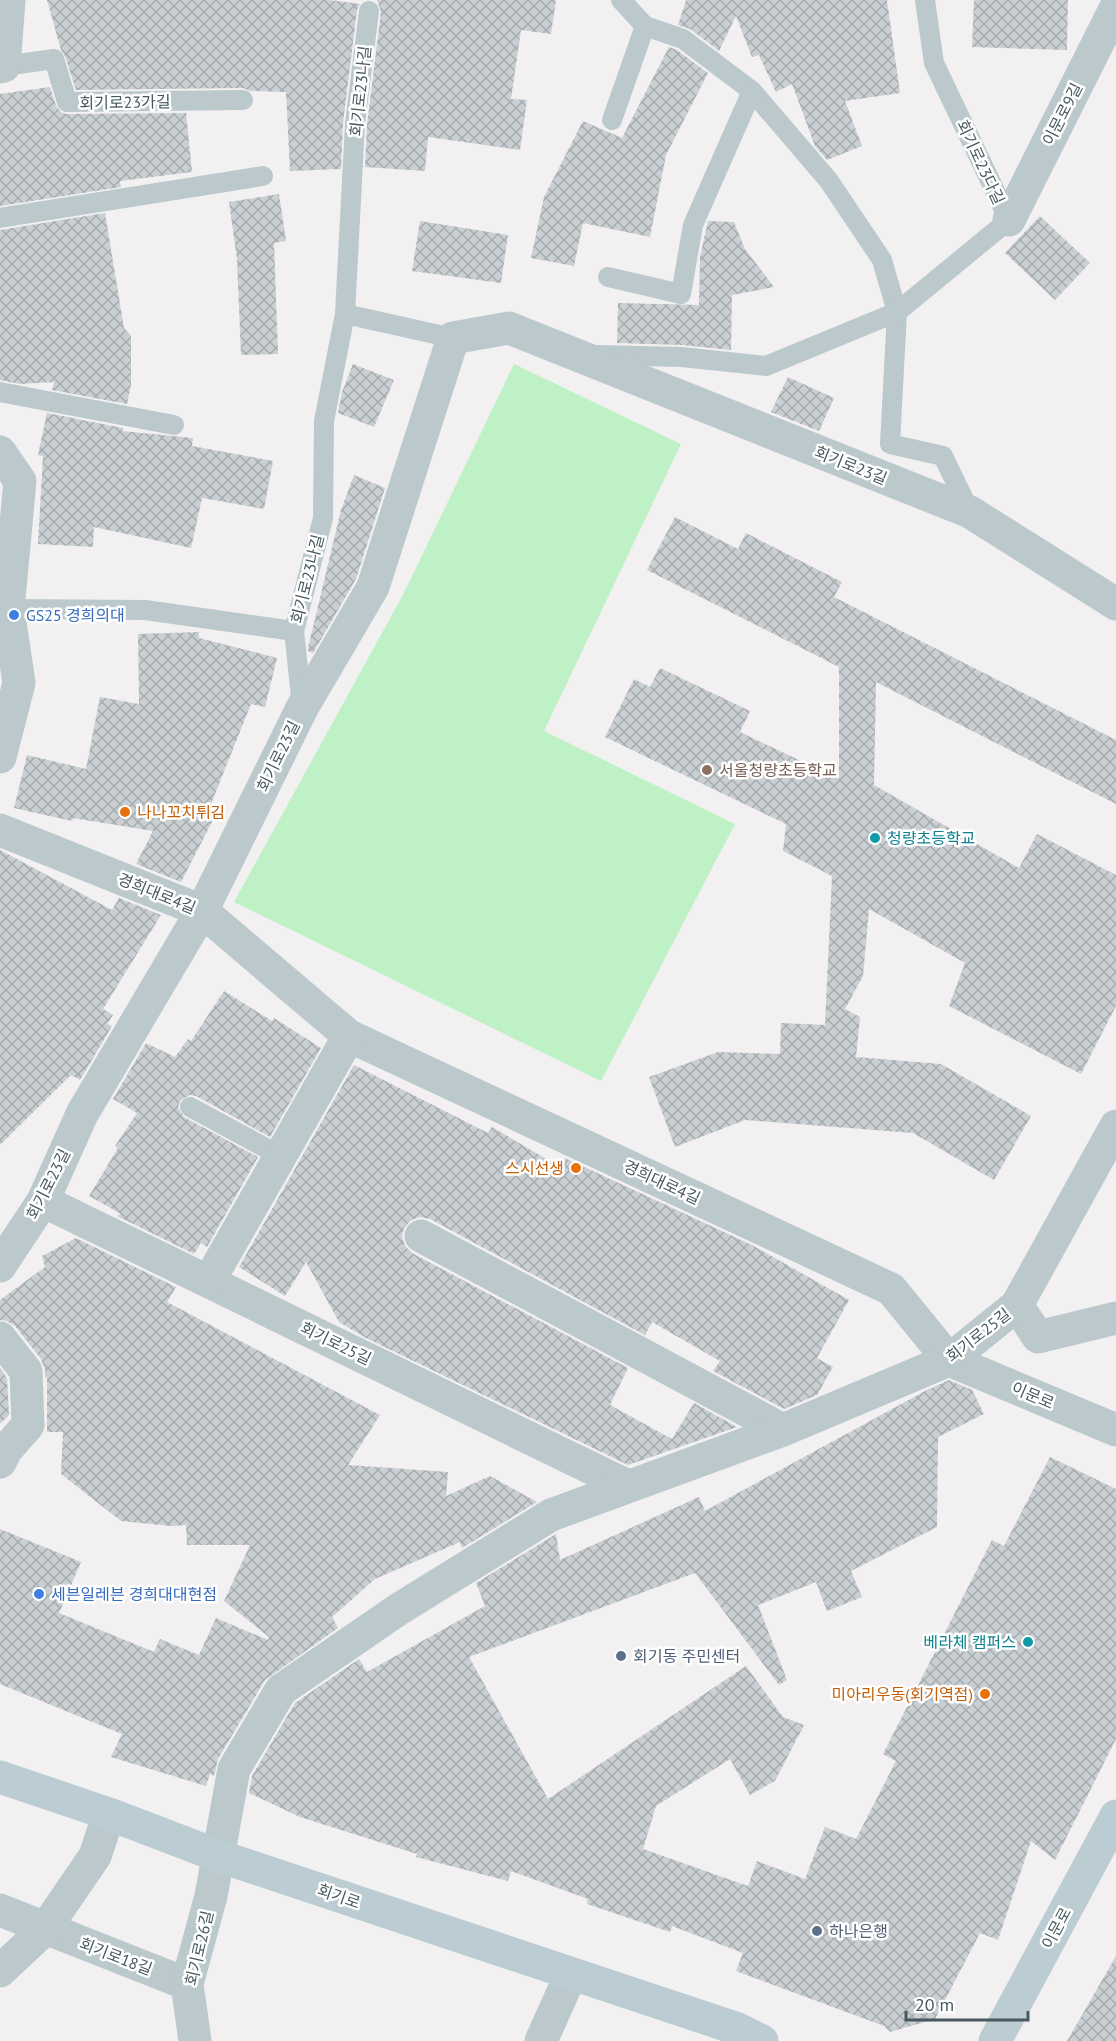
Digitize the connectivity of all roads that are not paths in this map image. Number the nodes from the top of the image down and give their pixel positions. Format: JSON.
{"nodes":[{"id":1,"x":9,"y":0,"type":"edge"},
{"id":2,"x":621,"y":0,"type":"edge"},
{"id":3,"x":926,"y":0,"type":"edge"},
{"id":4,"x":1116,"y":7,"type":"edge"},
{"id":5,"x":369,"y":11,"type":"dead end"},
{"id":6,"x":645,"y":26,"type":"junction"},
{"id":7,"x":2,"y":67,"type":"edge"},
{"id":8,"x":752,"y":91,"type":"junction"},
{"id":9,"x":243,"y":100,"type":"dead end"},
{"id":10,"x":612,"y":120,"type":"dead end"},
{"id":11,"x":263,"y":176,"type":"dead end"},
{"id":12,"x":0,"y":218,"type":"edge"},
{"id":13,"x":1009,"y":220,"type":"junction"},
{"id":14,"x":608,"y":277,"type":"dead end"},
{"id":15,"x":897,"y":312,"type":"junction"},
{"id":16,"x":345,"y":314,"type":"junction"},
{"id":17,"x":453,"y":338,"type":"junction"},
{"id":18,"x":573,"y":355,"type":"junction"},
{"id":19,"x":0,"y":392,"type":"edge"},
{"id":20,"x":174,"y":425,"type":"dead end"},
{"id":21,"x":0,"y":452,"type":"edge"},
{"id":22,"x":970,"y":512,"type":"junction"},
{"id":23,"x":1116,"y":604,"type":"edge"},
{"id":24,"x":9,"y":609,"type":"junction"},
{"id":25,"x":294,"y":631,"type":"junction"},
{"id":26,"x":302,"y":708,"type":"junction"},
{"id":27,"x":0,"y":757,"type":"edge"},
{"id":28,"x":0,"y":830,"type":"edge"},
{"id":29,"x":202,"y":911,"type":"junction"},
{"id":30,"x":353,"y":1028,"type":"junction"},
{"id":31,"x":190,"y":1107,"type":"dead end"},
{"id":32,"x":1116,"y":1126,"type":"edge"},
{"id":33,"x":279,"y":1155,"type":"junction"},
{"id":34,"x":43,"y":1201,"type":"junction"},
{"id":35,"x":421,"y":1236,"type":"dead end"},
{"id":36,"x":0,"y":1266,"type":"edge"},
{"id":37,"x":209,"y":1281,"type":"junction"},
{"id":38,"x":1017,"y":1305,"type":"junction"},
{"id":39,"x":1116,"y":1318,"type":"edge"},
{"id":40,"x":0,"y":1338,"type":"edge"},
{"id":41,"x":949,"y":1360,"type":"junction"},
{"id":42,"x":783,"y":1430,"type":"junction"},
{"id":43,"x":1116,"y":1430,"type":"edge"},
{"id":44,"x":0,"y":1462,"type":"edge"},
{"id":45,"x":628,"y":1486,"type":"junction"},
{"id":46,"x":0,"y":1777,"type":"edge"},
{"id":47,"x":109,"y":1814,"type":"junction"},
{"id":48,"x":1116,"y":1816,"type":"edge"},
{"id":49,"x":219,"y":1856,"type":"junction"},
{"id":50,"x":0,"y":1910,"type":"edge"},
{"id":51,"x":45,"y":1929,"type":"junction"},
{"id":52,"x":0,"y":1971,"type":"edge"},
{"id":53,"x":571,"y":1974,"type":"junction"},
{"id":54,"x":187,"y":1984,"type":"junction"},
{"id":55,"x":748,"y":2037,"type":"edge"},
{"id":56,"x":195,"y":2041,"type":"edge"},
{"id":57,"x":541,"y":2041,"type":"edge"},
{"id":58,"x":996,"y":2041,"type":"edge"}],
"edges":[{"from":1,"to":7,"type":"street","name":"회기로23가길"},
{"from":2,"to":6,"type":"lane"},
{"from":3,"to":13,"type":"lane","name":"회기로23다길"},
{"from":4,"to":13,"type":"street","name":"이문로9길"},
{"from":5,"to":16,"type":"lane","name":"회기로23나길"},
{"from":6,"to":8,"type":"lane"},
{"from":6,"to":10,"type":"lane"},
{"from":7,"to":9,"type":"lane","name":"회기로23가길"},
{"from":8,"to":14,"type":"lane"},
{"from":8,"to":15,"type":"lane"},
{"from":11,"to":12,"type":"lane"},
{"from":13,"to":15,"type":"lane","name":"회기로23다길"},
{"from":15,"to":18,"type":"lane","name":"회기로23길"},
{"from":15,"to":22,"type":"lane"},
{"from":16,"to":17,"type":"lane"},
{"from":16,"to":25,"type":"lane","name":"회기로23나길"},
{"from":17,"to":18,"type":"street","name":"회기로23길"},
{"from":17,"to":26,"type":"street","name":"회기로23길"},
{"from":18,"to":22,"type":"street","name":"회기로23길"},
{"from":19,"to":20,"type":"lane"},
{"from":21,"to":24,"type":"street"},
{"from":22,"to":23,"type":"street","name":"회기로23길"},
{"from":24,"to":25,"type":"lane","name":"회기로23나길"},
{"from":24,"to":27,"type":"street"},
{"from":25,"to":26,"type":"lane"},
{"from":26,"to":29,"type":"street","name":"회기로23길"},
{"from":28,"to":29,"type":"street","name":"경희대로4길"},
{"from":29,"to":30,"type":"street","name":"경희대로4길"},
{"from":29,"to":34,"type":"street","name":"회기로23길"},
{"from":30,"to":33,"type":"street"},
{"from":30,"to":41,"type":"street","name":"경희대로4길"},
{"from":31,"to":33,"type":"lane"},
{"from":32,"to":38,"type":"street","name":"회기로25길"},
{"from":33,"to":37,"type":"street"},
{"from":34,"to":36,"type":"street","name":"회기로23길"},
{"from":34,"to":37,"type":"street","name":"회기로25길"},
{"from":35,"to":42,"type":"street"},
{"from":37,"to":45,"type":"street","name":"회기로25길"},
{"from":38,"to":39,"type":"street"},
{"from":38,"to":41,"type":"street","name":"회기로25길"},
{"from":40,"to":44,"type":"street"},
{"from":41,"to":42,"type":"street","name":"회기로25길"},
{"from":41,"to":43,"type":"street","name":"이문로"},
{"from":42,"to":45,"type":"street","name":"회기로25길"},
{"from":45,"to":49,"type":"street","name":"회기로25길"},
{"from":46,"to":47,"type":"main road","name":"회기로"},
{"from":47,"to":49,"type":"main road","name":"회기로"},
{"from":47,"to":51,"type":"street"},
{"from":48,"to":58,"type":"main road","name":"이문로"},
{"from":49,"to":53,"type":"main road","name":"회기로"},
{"from":49,"to":54,"type":"street","name":"회기로26길"},
{"from":50,"to":51,"type":"street","name":"회기로18길"},
{"from":51,"to":52,"type":"street"},
{"from":51,"to":54,"type":"street","name":"회기로18길"},
{"from":53,"to":55,"type":"main road","name":"회기로"},
{"from":53,"to":57,"type":"street"},
{"from":54,"to":56,"type":"street","name":"회기로26길"}]}
